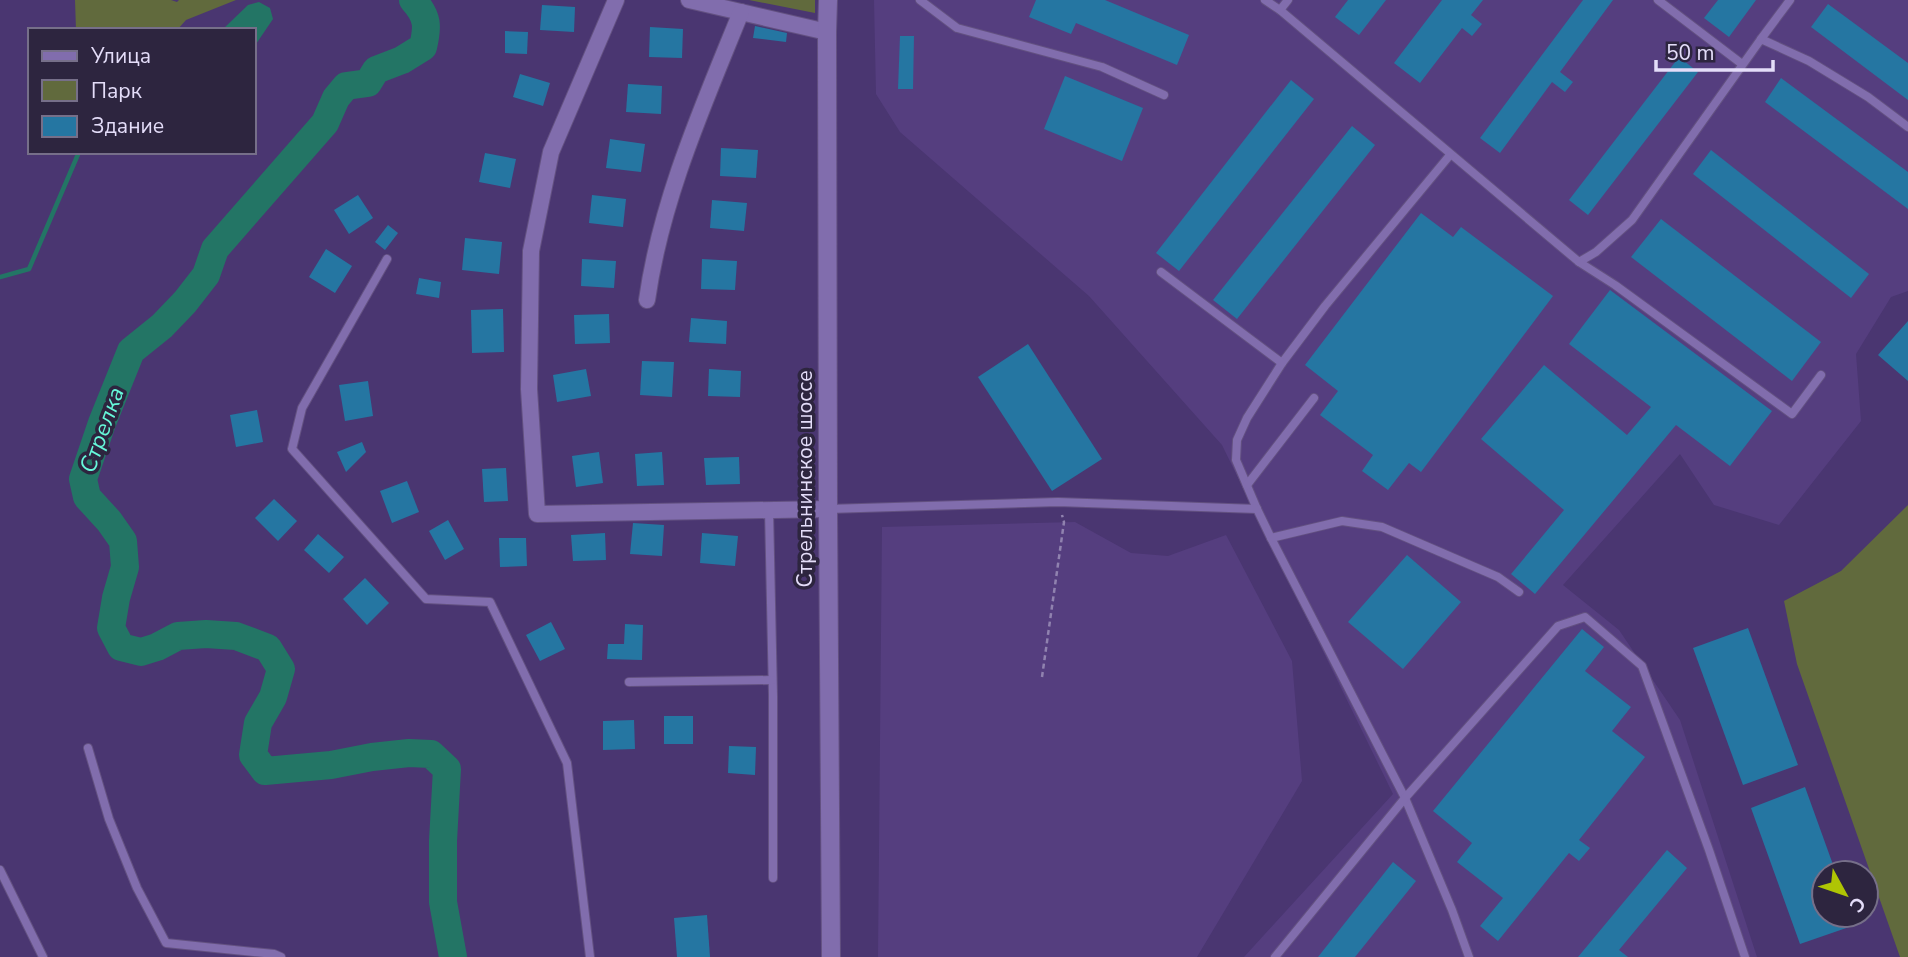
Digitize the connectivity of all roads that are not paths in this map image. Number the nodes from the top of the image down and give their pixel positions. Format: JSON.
{"nodes":[{"id":1,"x":616,"y":0,"type":"edge"},
{"id":2,"x":689,"y":0,"type":"edge"},
{"id":3,"x":828,"y":0,"type":"edge"},
{"id":4,"x":920,"y":0,"type":"edge"},
{"id":5,"x":1265,"y":0,"type":"edge"},
{"id":6,"x":1288,"y":0,"type":"edge"},
{"id":7,"x":1790,"y":0,"type":"edge"},
{"id":8,"x":1664,"y":2,"type":"edge"},
{"id":9,"x":1280,"y":10,"type":"junction"},
{"id":10,"x":741,"y":12,"type":"junction"},
{"id":11,"x":827,"y":32,"type":"junction"},
{"id":12,"x":1761,"y":39,"type":"junction"},
{"id":13,"x":1742,"y":64,"type":"junction"},
{"id":14,"x":1164,"y":95,"type":"dead end"},
{"id":15,"x":1908,"y":127,"type":"edge"},
{"id":16,"x":1450,"y":155,"type":"junction"},
{"id":17,"x":387,"y":259,"type":"dead end"},
{"id":18,"x":1579,"y":262,"type":"junction"},
{"id":19,"x":1161,"y":272,"type":"dead end"},
{"id":20,"x":647,"y":300,"type":"dead end"},
{"id":21,"x":1282,"y":363,"type":"junction"},
{"id":22,"x":1821,"y":375,"type":"dead end"},
{"id":23,"x":1314,"y":398,"type":"dead end"},
{"id":24,"x":1247,"y":485,"type":"junction"},
{"id":25,"x":828,"y":509,"type":"junction"},
{"id":26,"x":1257,"y":509,"type":"junction"},
{"id":27,"x":769,"y":510,"type":"junction"},
{"id":28,"x":1271,"y":538,"type":"junction"},
{"id":29,"x":1519,"y":592,"type":"dead end"},
{"id":30,"x":772,"y":680,"type":"junction"},
{"id":31,"x":629,"y":681,"type":"dead end"},
{"id":32,"x":88,"y":748,"type":"dead end"},
{"id":33,"x":1405,"y":798,"type":"junction"},
{"id":34,"x":0,"y":870,"type":"edge"},
{"id":35,"x":773,"y":878,"type":"dead end"},
{"id":36,"x":43,"y":957,"type":"edge"},
{"id":37,"x":281,"y":957,"type":"edge"},
{"id":38,"x":590,"y":957,"type":"edge"},
{"id":39,"x":831,"y":957,"type":"edge"},
{"id":40,"x":1275,"y":957,"type":"edge"},
{"id":41,"x":1469,"y":957,"type":"edge"},
{"id":42,"x":1745,"y":957,"type":"edge"}],
"edges":[{"from":1,"to":27,"type":"street"},
{"from":2,"to":10,"type":"street"},
{"from":3,"to":11,"type":"main road","name":"Стрельнинское шоссе"},
{"from":4,"to":14,"type":"lane"},
{"from":5,"to":9,"type":"lane"},
{"from":6,"to":9,"type":"lane"},
{"from":7,"to":12,"type":"lane"},
{"from":8,"to":13,"type":"lane"},
{"from":9,"to":16,"type":"lane"},
{"from":10,"to":11,"type":"street"},
{"from":10,"to":20,"type":"street"},
{"from":11,"to":25,"type":"main road","name":"Стрельнинское шоссе"},
{"from":12,"to":13,"type":"lane"},
{"from":12,"to":15,"type":"lane"},
{"from":13,"to":18,"type":"lane"},
{"from":16,"to":18,"type":"lane"},
{"from":16,"to":21,"type":"lane"},
{"from":17,"to":38,"type":"lane"},
{"from":18,"to":22,"type":"lane"},
{"from":19,"to":21,"type":"lane"},
{"from":21,"to":24,"type":"lane"},
{"from":23,"to":24,"type":"lane"},
{"from":24,"to":26,"type":"lane"},
{"from":25,"to":26,"type":"lane"},
{"from":25,"to":27,"type":"street"},
{"from":25,"to":39,"type":"main road","name":"Стрельнинское шоссе"},
{"from":26,"to":28,"type":"lane"},
{"from":27,"to":30,"type":"lane"},
{"from":28,"to":29,"type":"lane"},
{"from":28,"to":33,"type":"lane"},
{"from":30,"to":31,"type":"lane"},
{"from":30,"to":35,"type":"lane"},
{"from":32,"to":37,"type":"lane"},
{"from":33,"to":40,"type":"lane"},
{"from":33,"to":41,"type":"lane"},
{"from":33,"to":42,"type":"lane"},
{"from":34,"to":36,"type":"lane"}]}
